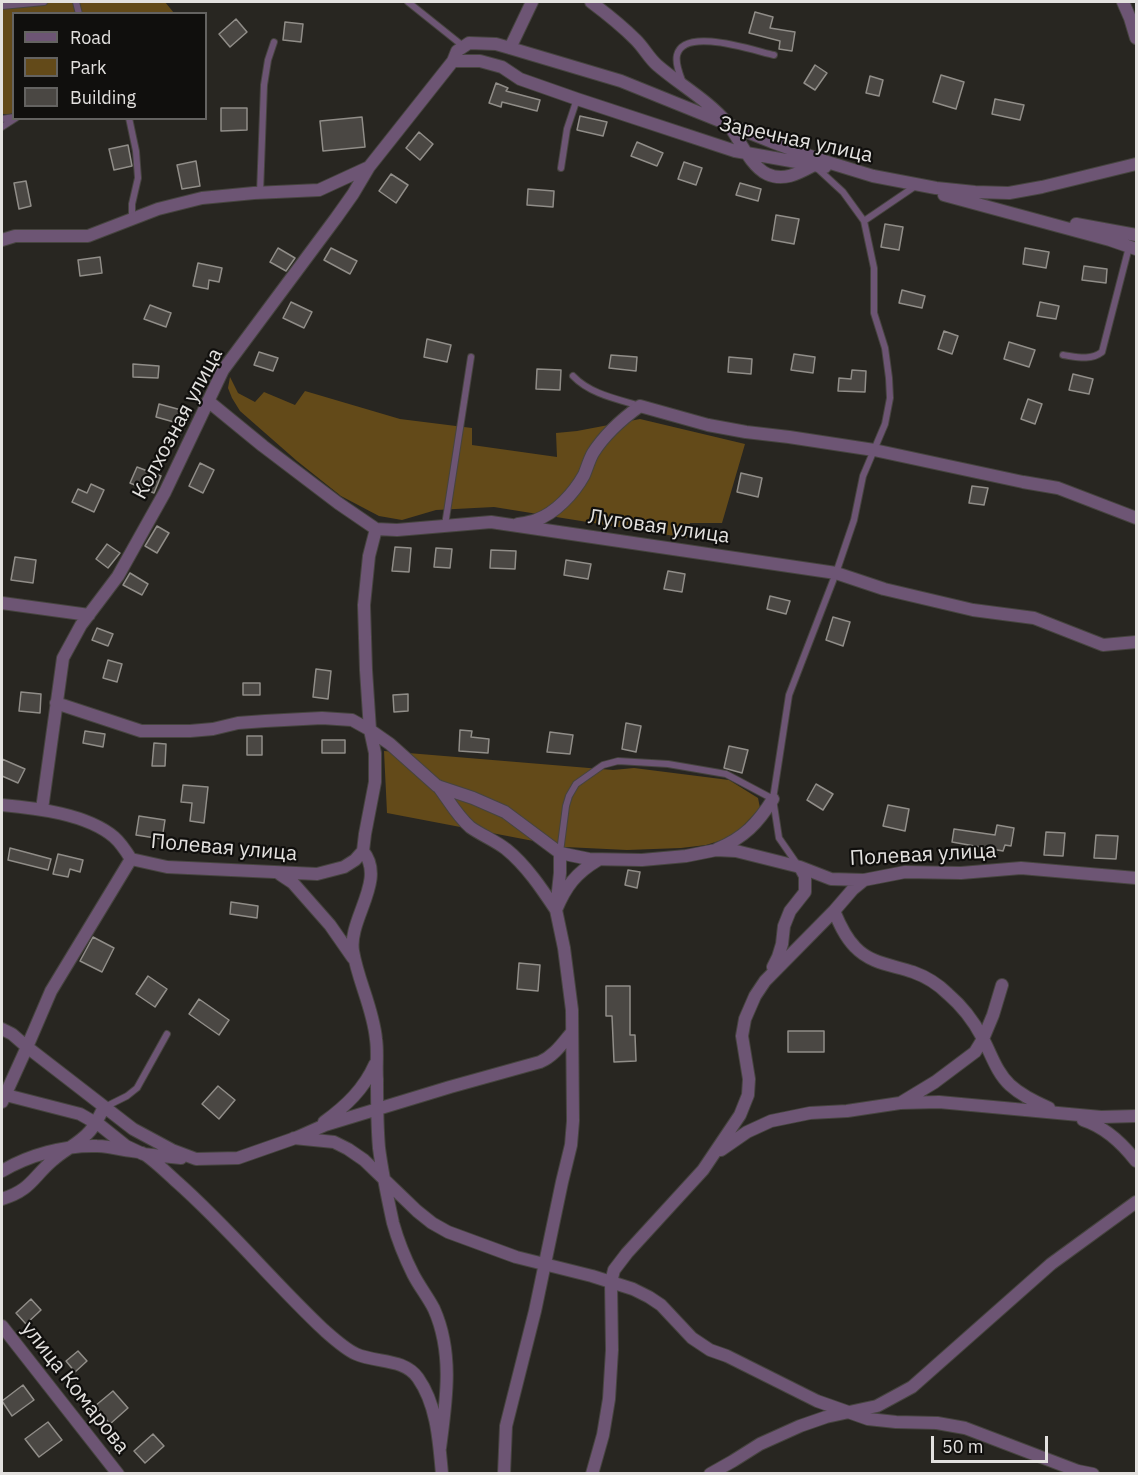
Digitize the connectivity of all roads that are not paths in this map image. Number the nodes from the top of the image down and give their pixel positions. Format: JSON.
{"nodes":[{"id":1,"x":44,"y":2,"type":"edge"},
{"id":2,"x":408,"y":2,"type":"edge"},
{"id":3,"x":532,"y":2,"type":"edge"},
{"id":4,"x":591,"y":2,"type":"edge"},
{"id":5,"x":1123,"y":2,"type":"edge"},
{"id":6,"x":2,"y":6,"type":"edge"},
{"id":7,"x":1137,"y":38,"type":"edge"},
{"id":8,"x":274,"y":42,"type":"dead end"},
{"id":9,"x":463,"y":46,"type":"junction"},
{"id":10,"x":510,"y":48,"type":"junction"},
{"id":11,"x":774,"y":55,"type":"dead end"},
{"id":12,"x":453,"y":61,"type":"junction"},
{"id":13,"x":684,"y":86,"type":"junction"},
{"id":14,"x":577,"y":99,"type":"junction"},
{"id":15,"x":129,"y":120,"type":"edge"},
{"id":16,"x":728,"y":124,"type":"junction"},
{"id":17,"x":747,"y":153,"type":"junction"},
{"id":18,"x":819,"y":163,"type":"junction"},
{"id":19,"x":1137,"y":164,"type":"edge"},
{"id":20,"x":369,"y":167,"type":"junction"},
{"id":21,"x":561,"y":168,"type":"dead end"},
{"id":22,"x":873,"y":176,"type":"junction"},
{"id":23,"x":914,"y":187,"type":"junction"},
{"id":24,"x":260,"y":193,"type":"junction"},
{"id":25,"x":1023,"y":217,"type":"junction"},
{"id":26,"x":132,"y":219,"type":"junction"},
{"id":27,"x":864,"y":221,"type":"junction"},
{"id":28,"x":1137,"y":235,"type":"edge"},
{"id":29,"x":2,"y":240,"type":"edge"},
{"id":30,"x":1133,"y":248,"type":"edge"},
{"id":31,"x":1064,"y":355,"type":"dead end"},
{"id":32,"x":471,"y":357,"type":"dead end"},
{"id":33,"x":573,"y":376,"type":"dead end"},
{"id":34,"x":208,"y":401,"type":"junction"},
{"id":35,"x":640,"y":406,"type":"junction"},
{"id":36,"x":874,"y":450,"type":"junction"},
{"id":37,"x":1137,"y":518,"type":"edge"},
{"id":38,"x":513,"y":525,"type":"junction"},
{"id":39,"x":445,"y":526,"type":"junction"},
{"id":40,"x":376,"y":529,"type":"junction"},
{"id":41,"x":836,"y":573,"type":"junction"},
{"id":42,"x":2,"y":603,"type":"edge"},
{"id":43,"x":89,"y":615,"type":"junction"},
{"id":44,"x":1137,"y":642,"type":"edge"},
{"id":45,"x":56,"y":703,"type":"junction"},
{"id":46,"x":370,"y":730,"type":"junction"},
{"id":47,"x":437,"y":786,"type":"junction"},
{"id":48,"x":773,"y":799,"type":"junction"},
{"id":49,"x":2,"y":805,"type":"edge"},
{"id":50,"x":42,"y":809,"type":"junction"},
{"id":51,"x":716,"y":850,"type":"junction"},
{"id":52,"x":363,"y":852,"type":"junction"},
{"id":53,"x":560,"y":853,"type":"junction"},
{"id":54,"x":131,"y":859,"type":"junction"},
{"id":55,"x":599,"y":859,"type":"junction"},
{"id":56,"x":800,"y":867,"type":"junction"},
{"id":57,"x":277,"y":872,"type":"junction"},
{"id":58,"x":1137,"y":878,"type":"edge"},
{"id":59,"x":864,"y":880,"type":"junction"},
{"id":60,"x":556,"y":910,"type":"junction"},
{"id":61,"x":834,"y":911,"type":"junction"},
{"id":62,"x":356,"y":961,"type":"junction"},
{"id":63,"x":765,"y":981,"type":"junction"},
{"id":64,"x":1002,"y":985,"type":"dead end"},
{"id":65,"x":2,"y":1029,"type":"edge"},
{"id":66,"x":572,"y":1032,"type":"junction"},
{"id":67,"x":166,"y":1034,"type":"dead end"},
{"id":68,"x":983,"y":1039,"type":"junction"},
{"id":69,"x":27,"y":1047,"type":"junction"},
{"id":70,"x":378,"y":1056,"type":"junction"},
{"id":71,"x":2,"y":1097,"type":"edge"},
{"id":72,"x":900,"y":1103,"type":"junction"},
{"id":73,"x":104,"y":1107,"type":"junction"},
{"id":74,"x":378,"y":1109,"type":"junction"},
{"id":75,"x":1065,"y":1114,"type":"junction"},
{"id":76,"x":1137,"y":1116,"type":"edge"},
{"id":77,"x":95,"y":1123,"type":"junction"},
{"id":78,"x":314,"y":1130,"type":"junction"},
{"id":79,"x":294,"y":1138,"type":"junction"},
{"id":80,"x":68,"y":1149,"type":"junction"},
{"id":81,"x":143,"y":1154,"type":"junction"},
{"id":82,"x":711,"y":1159,"type":"junction"},
{"id":83,"x":196,"y":1160,"type":"junction"},
{"id":84,"x":1137,"y":1161,"type":"edge"},
{"id":85,"x":2,"y":1171,"type":"edge"},
{"id":86,"x":385,"y":1181,"type":"junction"},
{"id":87,"x":2,"y":1199,"type":"edge"},
{"id":88,"x":1137,"y":1202,"type":"edge"},
{"id":89,"x":546,"y":1264,"type":"junction"},
{"id":90,"x":611,"y":1282,"type":"junction"},
{"id":91,"x":2,"y":1326,"type":"edge"},
{"id":92,"x":850,"y":1413,"type":"junction"},
{"id":93,"x":440,"y":1448,"type":"junction"},
{"id":94,"x":118,"y":1473,"type":"edge"},
{"id":95,"x":442,"y":1473,"type":"edge"},
{"id":96,"x":504,"y":1473,"type":"edge"},
{"id":97,"x":592,"y":1473,"type":"edge"},
{"id":98,"x":710,"y":1473,"type":"edge"},
{"id":99,"x":1093,"y":1473,"type":"edge"}],
"edges":[{"from":1,"to":6,"type":"lane"},
{"from":2,"to":9,"type":"lane"},
{"from":3,"to":10,"type":"street"},
{"from":4,"to":13,"type":"street"},
{"from":5,"to":7,"type":"street"},
{"from":8,"to":24,"type":"lane"},
{"from":9,"to":10,"type":"street"},
{"from":9,"to":12,"type":"street","name":"Колхозная улица"},
{"from":10,"to":16,"type":"street"},
{"from":11,"to":13,"type":"lane"},
{"from":12,"to":14,"type":"street","name":"Заречная улица"},
{"from":12,"to":20,"type":"street","name":"Колхозная улица"},
{"from":13,"to":16,"type":"street"},
{"from":14,"to":17,"type":"street","name":"Заречная улица"},
{"from":14,"to":21,"type":"lane"},
{"from":15,"to":26,"type":"lane"},
{"from":16,"to":17,"type":"street"},
{"from":16,"to":18,"type":"street"},
{"from":17,"to":18,"type":"street","name":"Заречная улица"},
{"from":17,"to":18,"type":"street"},
{"from":18,"to":22,"type":"street","name":"Заречная улица"},
{"from":18,"to":27,"type":"lane"},
{"from":19,"to":22,"type":"street"},
{"from":20,"to":24,"type":"street","name":"Колхозная улица"},
{"from":20,"to":34,"type":"street","name":"Колхозная улица"},
{"from":22,"to":23,"type":"street","name":"Заречная улица"},
{"from":23,"to":25,"type":"street","name":"Заречная улица"},
{"from":23,"to":27,"type":"lane"},
{"from":24,"to":26,"type":"street","name":"Колхозная улица"},
{"from":25,"to":28,"type":"street"},
{"from":25,"to":30,"type":"street","name":"Заречная улица"},
{"from":26,"to":29,"type":"street","name":"Колхозная улица"},
{"from":27,"to":36,"type":"lane"},
{"from":30,"to":31,"type":"lane"},
{"from":32,"to":39,"type":"lane"},
{"from":33,"to":35,"type":"lane"},
{"from":34,"to":40,"type":"street"},
{"from":34,"to":43,"type":"street","name":"Колхозная улица"},
{"from":35,"to":36,"type":"street"},
{"from":35,"to":38,"type":"street"},
{"from":36,"to":37,"type":"street"},
{"from":36,"to":41,"type":"lane"},
{"from":38,"to":39,"type":"street","name":"Луговая улица"},
{"from":38,"to":41,"type":"street","name":"Луговая улица"},
{"from":39,"to":40,"type":"street","name":"Луговая улица"},
{"from":40,"to":46,"type":"street"},
{"from":41,"to":44,"type":"street","name":"Луговая улица"},
{"from":41,"to":48,"type":"lane"},
{"from":42,"to":43,"type":"street"},
{"from":43,"to":45,"type":"street","name":"Колхозная улица"},
{"from":45,"to":46,"type":"street","name":"Полевая улица"},
{"from":45,"to":50,"type":"street","name":"Колхозная улица"},
{"from":46,"to":47,"type":"street","name":"Полевая улица"},
{"from":46,"to":52,"type":"street"},
{"from":47,"to":53,"type":"street","name":"Полевая улица"},
{"from":47,"to":60,"type":"street"},
{"from":48,"to":51,"type":"street","name":"Полевая улица"},
{"from":48,"to":53,"type":"lane"},
{"from":48,"to":56,"type":"lane"},
{"from":49,"to":50,"type":"street"},
{"from":50,"to":54,"type":"street"},
{"from":51,"to":55,"type":"street","name":"Полевая улица"},
{"from":51,"to":56,"type":"street","name":"Полевая улица"},
{"from":52,"to":57,"type":"street","name":"Полевая улица"},
{"from":52,"to":62,"type":"street"},
{"from":53,"to":55,"type":"street","name":"Полевая улица"},
{"from":53,"to":60,"type":"street"},
{"from":54,"to":57,"type":"street","name":"Полевая улица"},
{"from":54,"to":69,"type":"street","name":"Полевая улица"},
{"from":55,"to":60,"type":"street"},
{"from":56,"to":59,"type":"street","name":"Полевая улица"},
{"from":56,"to":63,"type":"street"},
{"from":57,"to":62,"type":"street"},
{"from":58,"to":59,"type":"street","name":"Полевая улица"},
{"from":59,"to":61,"type":"street"},
{"from":60,"to":66,"type":"street"},
{"from":61,"to":63,"type":"street"},
{"from":61,"to":68,"type":"street"},
{"from":62,"to":70,"type":"street"},
{"from":63,"to":82,"type":"street"},
{"from":64,"to":68,"type":"street"},
{"from":65,"to":69,"type":"street"},
{"from":66,"to":74,"type":"street"},
{"from":66,"to":89,"type":"street"},
{"from":67,"to":73,"type":"lane"},
{"from":68,"to":72,"type":"street"},
{"from":68,"to":75,"type":"street"},
{"from":69,"to":71,"type":"street"},
{"from":69,"to":73,"type":"street"},
{"from":70,"to":74,"type":"street"},
{"from":70,"to":78,"type":"street"},
{"from":71,"to":77,"type":"street"},
{"from":72,"to":75,"type":"street"},
{"from":72,"to":82,"type":"street"},
{"from":73,"to":77,"type":"street"},
{"from":73,"to":83,"type":"street"},
{"from":74,"to":78,"type":"street"},
{"from":74,"to":86,"type":"street"},
{"from":75,"to":76,"type":"street"},
{"from":75,"to":84,"type":"street"},
{"from":77,"to":80,"type":"street"},
{"from":77,"to":81,"type":"street"},
{"from":78,"to":79,"type":"street"},
{"from":79,"to":83,"type":"street"},
{"from":79,"to":86,"type":"street"},
{"from":80,"to":81,"type":"street"},
{"from":80,"to":85,"type":"street"},
{"from":80,"to":87,"type":"street"},
{"from":81,"to":83,"type":"street"},
{"from":81,"to":93,"type":"street"},
{"from":82,"to":90,"type":"street"},
{"from":86,"to":89,"type":"street"},
{"from":86,"to":93,"type":"street"},
{"from":88,"to":92,"type":"street"},
{"from":89,"to":90,"type":"street"},
{"from":89,"to":96,"type":"street"},
{"from":90,"to":92,"type":"street"},
{"from":90,"to":97,"type":"street"},
{"from":91,"to":94,"type":"street","name":"улица Комарова"},
{"from":92,"to":98,"type":"street"},
{"from":92,"to":99,"type":"street"},
{"from":93,"to":95,"type":"street"}]}
